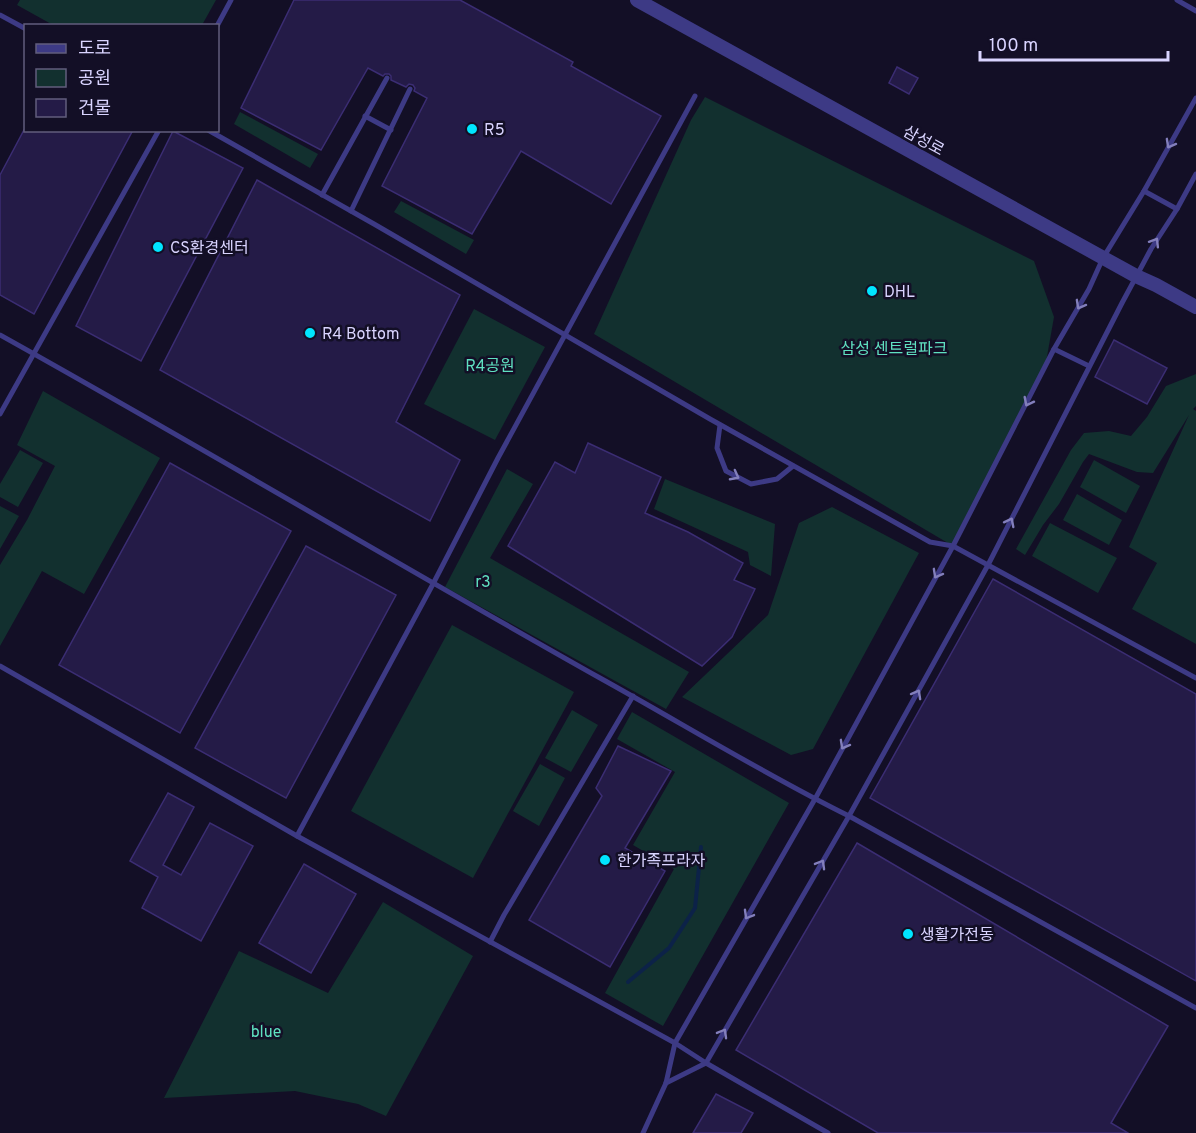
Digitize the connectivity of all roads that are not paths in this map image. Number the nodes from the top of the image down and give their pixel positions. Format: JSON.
{"nodes":[{"id":1,"x":231,"y":0,"type":"edge"},
{"id":2,"x":637,"y":0,"type":"edge"},
{"id":3,"x":1177,"y":0,"type":"edge"},
{"id":4,"x":1196,"y":11,"type":"edge"},
{"id":5,"x":0,"y":15,"type":"edge"},
{"id":6,"x":218,"y":24,"type":"edge"},
{"id":7,"x":24,"y":28,"type":"edge"},
{"id":8,"x":387,"y":78,"type":"dead end"},
{"id":9,"x":410,"y":89,"type":"dead end"},
{"id":10,"x":696,"y":96,"type":"dead end"},
{"id":11,"x":1196,"y":98,"type":"edge"},
{"id":12,"x":365,"y":116,"type":"junction"},
{"id":13,"x":391,"y":130,"type":"junction"},
{"id":14,"x":158,"y":132,"type":"edge"},
{"id":15,"x":212,"y":132,"type":"edge"},
{"id":16,"x":1196,"y":174,"type":"edge"},
{"id":17,"x":1143,"y":191,"type":"junction"},
{"id":18,"x":322,"y":195,"type":"junction"},
{"id":19,"x":1176,"y":209,"type":"junction"},
{"id":20,"x":351,"y":211,"type":"junction"},
{"id":21,"x":1103,"y":258,"type":"junction"},
{"id":22,"x":1136,"y":276,"type":"junction"},
{"id":23,"x":1196,"y":307,"type":"edge"},
{"id":24,"x":0,"y":335,"type":"edge"},
{"id":25,"x":566,"y":335,"type":"junction"},
{"id":26,"x":1054,"y":350,"type":"junction"},
{"id":27,"x":34,"y":354,"type":"junction"},
{"id":28,"x":1089,"y":366,"type":"junction"},
{"id":29,"x":0,"y":414,"type":"edge"},
{"id":30,"x":720,"y":425,"type":"junction"},
{"id":31,"x":793,"y":466,"type":"junction"},
{"id":32,"x":953,"y":546,"type":"junction"},
{"id":33,"x":988,"y":565,"type":"junction"},
{"id":34,"x":433,"y":584,"type":"junction"},
{"id":35,"x":0,"y":666,"type":"edge"},
{"id":36,"x":1196,"y":678,"type":"edge"},
{"id":37,"x":633,"y":696,"type":"junction"},
{"id":38,"x":815,"y":799,"type":"junction"},
{"id":39,"x":849,"y":816,"type":"junction"},
{"id":40,"x":297,"y":836,"type":"junction"},
{"id":41,"x":490,"y":942,"type":"junction"},
{"id":42,"x":1196,"y":1008,"type":"edge"},
{"id":43,"x":675,"y":1043,"type":"junction"},
{"id":44,"x":706,"y":1063,"type":"junction"},
{"id":45,"x":666,"y":1083,"type":"junction"},
{"id":46,"x":643,"y":1133,"type":"edge"},
{"id":47,"x":828,"y":1133,"type":"edge"}],
"edges":[{"from":1,"to":6,"type":"lane"},
{"from":2,"to":21,"type":"street","name":"삼성로"},
{"from":3,"to":4,"type":"lane"},
{"from":5,"to":7,"type":"lane"},
{"from":8,"to":12,"type":"lane"},
{"from":9,"to":13,"type":"lane"},
{"from":10,"to":25,"type":"lane"},
{"from":11,"to":17,"type":"lane","one_way":true},
{"from":12,"to":13,"type":"lane"},
{"from":12,"to":18,"type":"lane"},
{"from":13,"to":20,"type":"lane"},
{"from":14,"to":27,"type":"lane"},
{"from":15,"to":18,"type":"lane"},
{"from":16,"to":19,"type":"lane"},
{"from":17,"to":19,"type":"lane"},
{"from":17,"to":21,"type":"lane"},
{"from":18,"to":20,"type":"lane"},
{"from":22,"to":19,"type":"lane","one_way":true},
{"from":20,"to":25,"type":"lane"},
{"from":21,"to":22,"type":"street","name":"삼성로"},
{"from":21,"to":26,"type":"lane","one_way":true},
{"from":22,"to":23,"type":"street","name":"삼성로"},
{"from":22,"to":28,"type":"lane"},
{"from":24,"to":27,"type":"lane"},
{"from":25,"to":30,"type":"lane"},
{"from":25,"to":34,"type":"lane"},
{"from":26,"to":28,"type":"lane"},
{"from":26,"to":32,"type":"lane","one_way":true},
{"from":27,"to":29,"type":"lane"},
{"from":27,"to":34,"type":"lane"},
{"from":33,"to":28,"type":"lane","one_way":true},
{"from":30,"to":31,"type":"lane"},
{"from":30,"to":31,"type":"lane","one_way":true},
{"from":31,"to":32,"type":"lane"},
{"from":32,"to":33,"type":"lane"},
{"from":32,"to":38,"type":"lane","one_way":true},
{"from":33,"to":36,"type":"lane"},
{"from":39,"to":33,"type":"lane","one_way":true},
{"from":34,"to":37,"type":"lane"},
{"from":34,"to":40,"type":"lane"},
{"from":35,"to":40,"type":"lane"},
{"from":37,"to":38,"type":"lane"},
{"from":37,"to":41,"type":"lane"},
{"from":38,"to":39,"type":"lane"},
{"from":38,"to":43,"type":"lane","one_way":true},
{"from":39,"to":42,"type":"lane"},
{"from":44,"to":39,"type":"lane","one_way":true},
{"from":40,"to":41,"type":"lane"},
{"from":41,"to":43,"type":"lane"},
{"from":43,"to":44,"type":"lane"},
{"from":43,"to":45,"type":"lane"},
{"from":44,"to":45,"type":"lane"},
{"from":44,"to":47,"type":"lane"},
{"from":45,"to":46,"type":"lane"}]}
